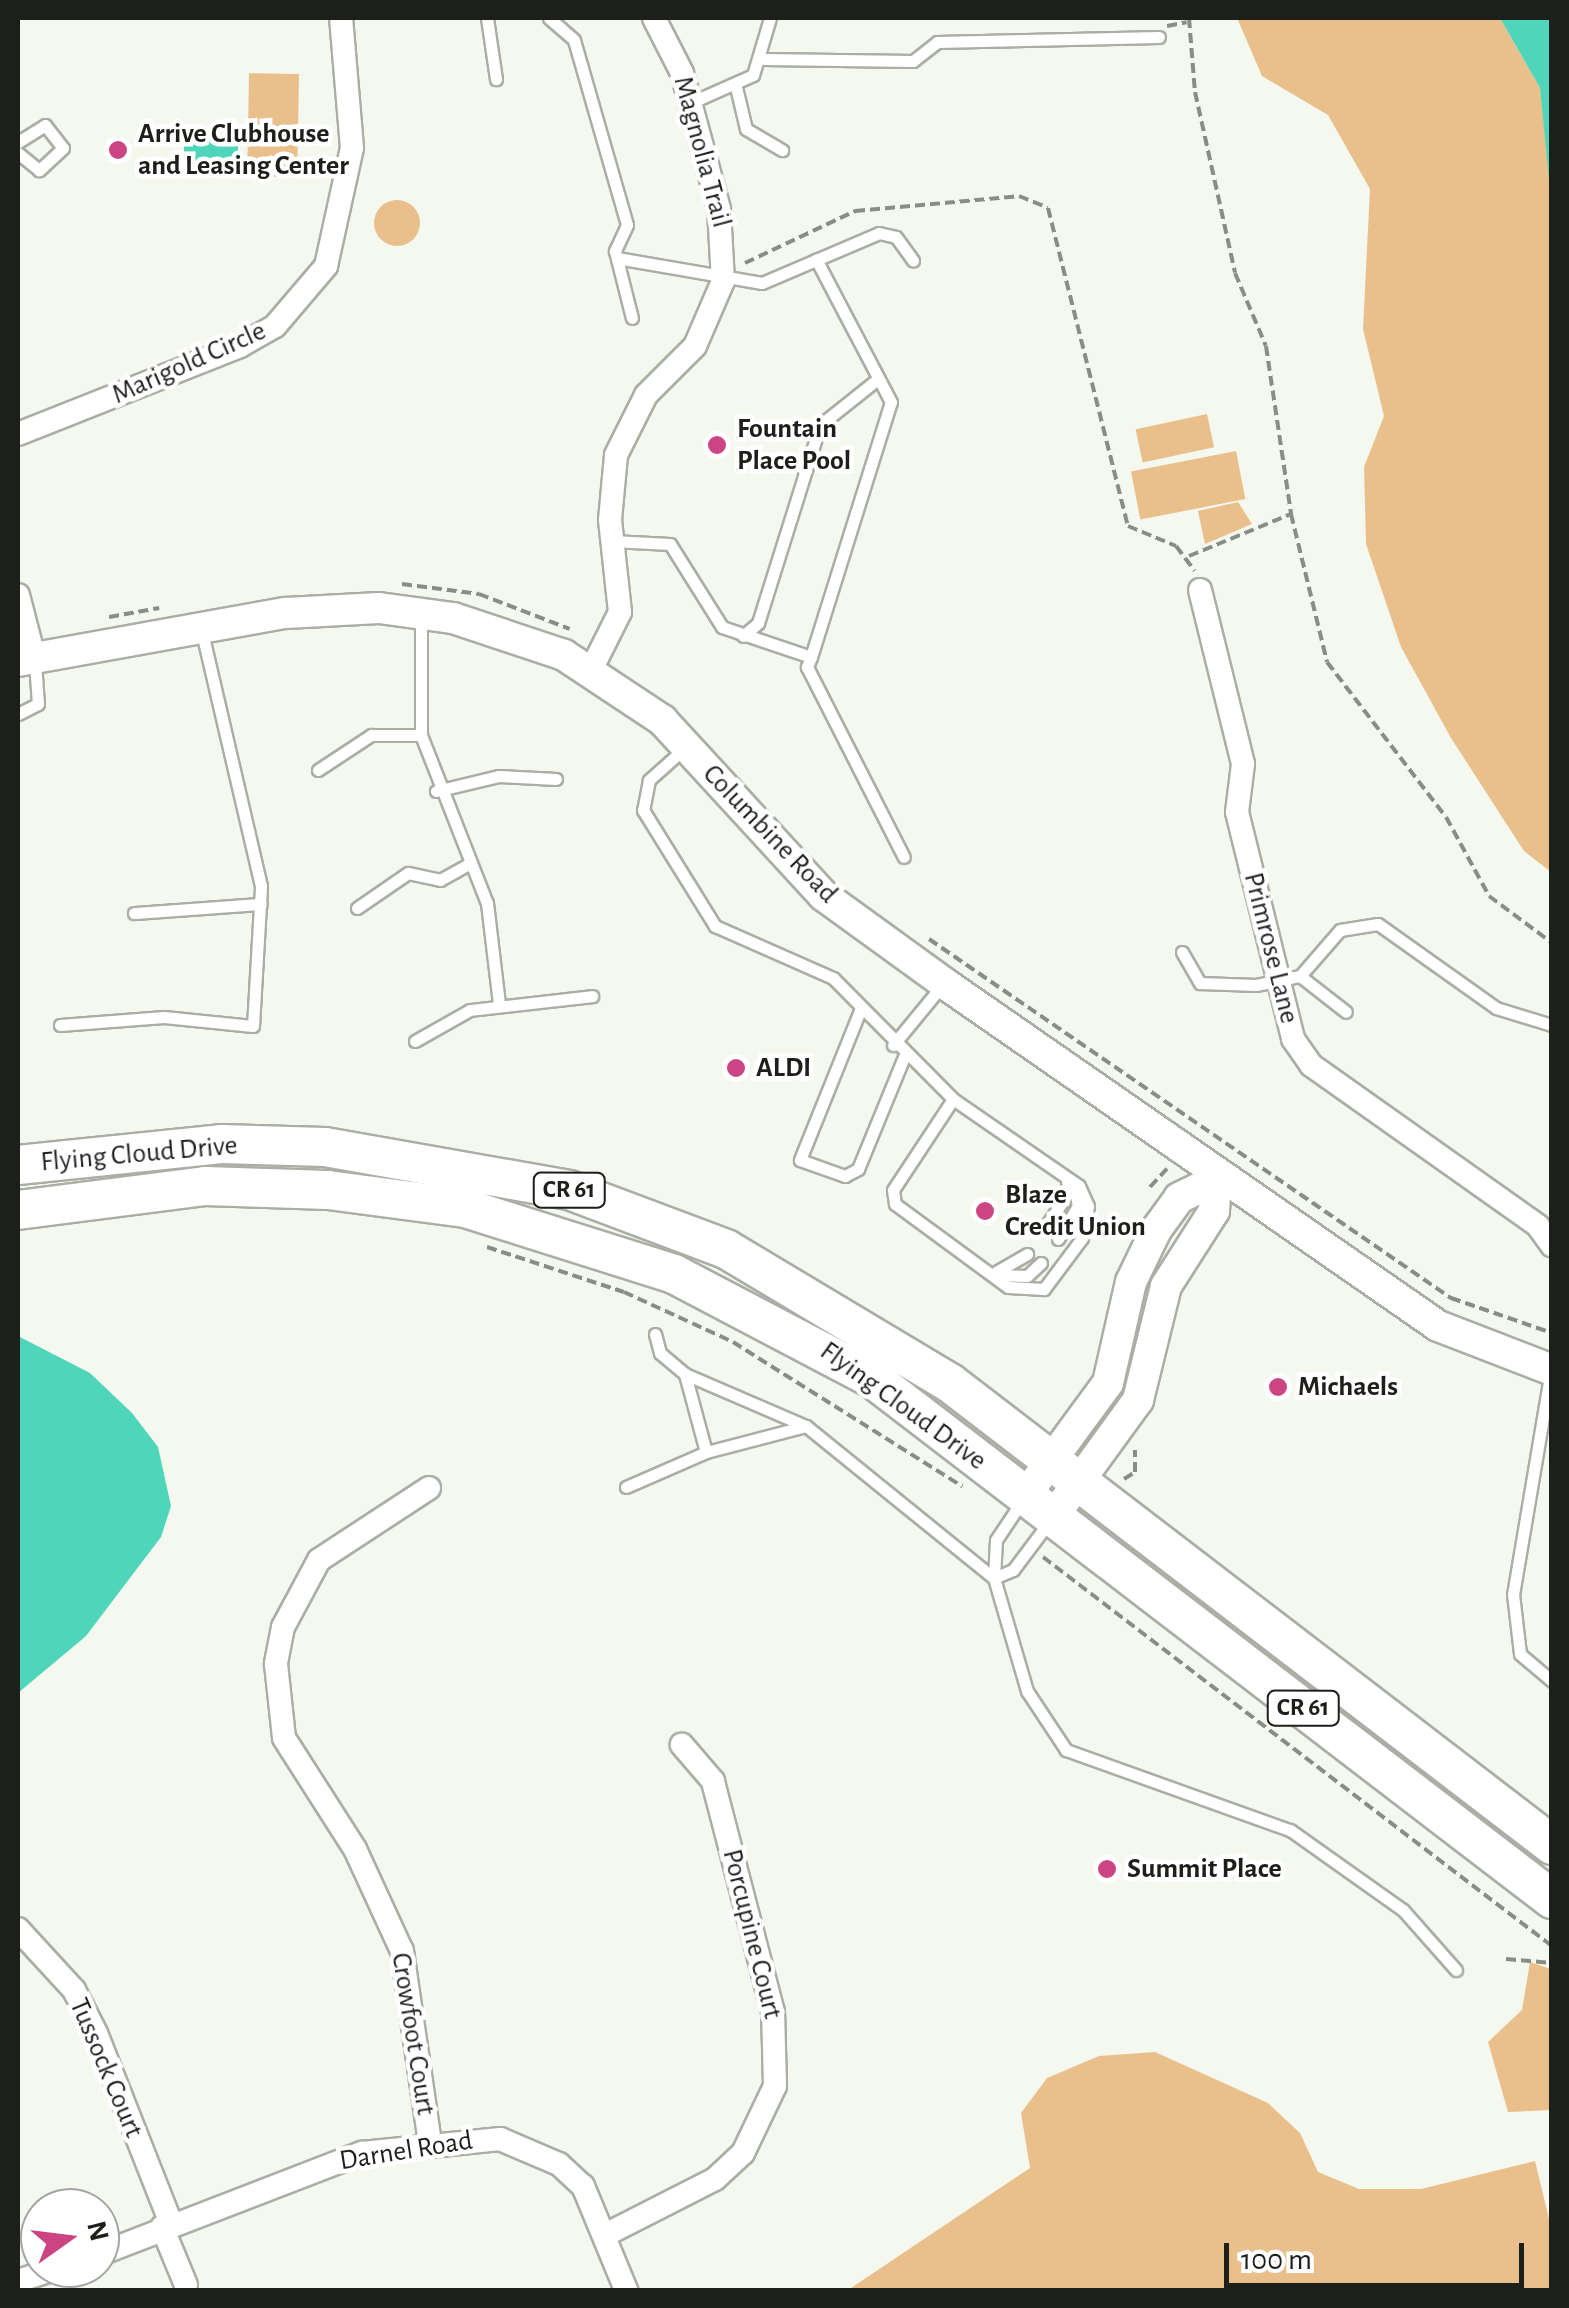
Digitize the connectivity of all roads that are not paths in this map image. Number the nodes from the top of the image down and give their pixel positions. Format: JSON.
{"nodes":[{"id":1,"x":342,"y":18,"type":"edge"},
{"id":2,"x":487,"y":18,"type":"edge"},
{"id":3,"x":549,"y":18,"type":"edge"},
{"id":4,"x":654,"y":18,"type":"edge"},
{"id":5,"x":770,"y":18,"type":"edge"},
{"id":6,"x":1159,"y":36,"type":"dead end"},
{"id":7,"x":764,"y":59,"type":"junction"},
{"id":8,"x":496,"y":80,"type":"dead end"},
{"id":9,"x":736,"y":87,"type":"junction"},
{"id":10,"x":690,"y":103,"type":"junction"},
{"id":11,"x":18,"y":142,"type":"edge"},
{"id":12,"x":782,"y":150,"type":"dead end"},
{"id":13,"x":18,"y":153,"type":"edge"},
{"id":14,"x":617,"y":258,"type":"junction"},
{"id":15,"x":816,"y":260,"type":"junction"},
{"id":16,"x":913,"y":260,"type":"dead end"},
{"id":17,"x":723,"y":281,"type":"junction"},
{"id":18,"x":632,"y":318,"type":"dead end"},
{"id":19,"x":879,"y":378,"type":"junction"},
{"id":20,"x":18,"y":434,"type":"edge"},
{"id":21,"x":612,"y":541,"type":"junction"},
{"id":22,"x":1200,"y":590,"type":"road end"},
{"id":23,"x":18,"y":595,"type":"edge"},
{"id":24,"x":421,"y":612,"type":"junction"},
{"id":25,"x":200,"y":629,"type":"junction"},
{"id":26,"x":744,"y":636,"type":"junction"},
{"id":27,"x":811,"y":656,"type":"junction"},
{"id":28,"x":26,"y":659,"type":"edge"},
{"id":29,"x":591,"y":670,"type":"junction"},
{"id":30,"x":18,"y":714,"type":"edge"},
{"id":31,"x":422,"y":735,"type":"junction"},
{"id":32,"x":686,"y":747,"type":"junction"},
{"id":33,"x":318,"y":770,"type":"dead end"},
{"id":34,"x":556,"y":779,"type":"dead end"},
{"id":35,"x":436,"y":791,"type":"junction"},
{"id":36,"x":904,"y":857,"type":"dead end"},
{"id":37,"x":471,"y":863,"type":"junction"},
{"id":38,"x":260,"y":904,"type":"junction"},
{"id":39,"x":357,"y":908,"type":"dead end"},
{"id":40,"x":134,"y":913,"type":"dead end"},
{"id":41,"x":1182,"y":952,"type":"dead end"},
{"id":42,"x":1289,"y":978,"type":"junction"},
{"id":43,"x":944,"y":984,"type":"junction"},
{"id":44,"x":592,"y":996,"type":"dead end"},
{"id":45,"x":499,"y":1004,"type":"junction"},
{"id":46,"x":861,"y":1008,"type":"junction"},
{"id":47,"x":1346,"y":1012,"type":"dead end"},
{"id":48,"x":1552,"y":1025,"type":"edge"},
{"id":49,"x":60,"y":1026,"type":"dead end"},
{"id":50,"x":415,"y":1041,"type":"dead end"},
{"id":51,"x":893,"y":1045,"type":"junction"},
{"id":52,"x":904,"y":1057,"type":"junction"},
{"id":53,"x":953,"y":1099,"type":"junction"},
{"id":54,"x":18,"y":1165,"type":"edge"},
{"id":55,"x":1066,"y":1174,"type":"junction"},
{"id":56,"x":1216,"y":1180,"type":"junction"},
{"id":57,"x":18,"y":1210,"type":"edge"},
{"id":58,"x":1044,"y":1229,"type":"dead end"},
{"id":59,"x":1058,"y":1239,"type":"dead end"},
{"id":60,"x":1552,"y":1246,"type":"edge"},
{"id":61,"x":1027,"y":1254,"type":"dead end"},
{"id":62,"x":1041,"y":1262,"type":"dead end"},
{"id":63,"x":987,"y":1272,"type":"junction"},
{"id":64,"x":655,"y":1334,"type":"dead end"},
{"id":65,"x":1551,"y":1370,"type":"edge"},
{"id":66,"x":685,"y":1374,"type":"junction"},
{"id":67,"x":806,"y":1426,"type":"junction"},
{"id":68,"x":706,"y":1452,"type":"junction"},
{"id":69,"x":1066,"y":1472,"type":"junction"},
{"id":70,"x":626,"y":1487,"type":"dead end"},
{"id":71,"x":429,"y":1488,"type":"dead end"},
{"id":72,"x":1036,"y":1520,"type":"junction"},
{"id":73,"x":994,"y":1578,"type":"junction"},
{"id":74,"x":1552,"y":1681,"type":"edge"},
{"id":75,"x":682,"y":1745,"type":"dead end"},
{"id":76,"x":1552,"y":1845,"type":"edge"},
{"id":77,"x":1552,"y":1899,"type":"edge"},
{"id":78,"x":18,"y":1928,"type":"edge"},
{"id":79,"x":1456,"y":1970,"type":"dead end"},
{"id":80,"x":430,"y":2144,"type":"junction"},
{"id":81,"x":167,"y":2225,"type":"junction"},
{"id":82,"x":610,"y":2233,"type":"junction"},
{"id":83,"x":120,"y":2245,"type":"edge"},
{"id":84,"x":186,"y":2285,"type":"dead end"},
{"id":85,"x":626,"y":2290,"type":"edge"}],
"edges":[{"from":1,"to":20,"type":"street","name":"Marigold Circle"},
{"from":2,"to":8,"type":"lane"},
{"from":3,"to":14,"type":"lane"},
{"from":4,"to":10,"type":"street","name":"Magnolia Trail"},
{"from":5,"to":7,"type":"lane"},
{"from":6,"to":7,"type":"lane"},
{"from":7,"to":9,"type":"lane"},
{"from":9,"to":10,"type":"lane"},
{"from":9,"to":12,"type":"lane"},
{"from":10,"to":17,"type":"street","name":"Magnolia Trail"},
{"from":11,"to":13,"type":"lane"},
{"from":14,"to":17,"type":"lane"},
{"from":14,"to":18,"type":"lane"},
{"from":15,"to":16,"type":"lane"},
{"from":15,"to":17,"type":"lane"},
{"from":15,"to":19,"type":"lane"},
{"from":17,"to":21,"type":"street","name":"Magnolia Trail"},
{"from":19,"to":26,"type":"lane"},
{"from":19,"to":27,"type":"lane"},
{"from":21,"to":26,"type":"lane"},
{"from":21,"to":29,"type":"street","name":"Magnolia Trail"},
{"from":22,"to":42,"type":"street","name":"Primrose Lane"},
{"from":23,"to":28,"type":"street"},
{"from":24,"to":25,"type":"street","name":"Columbine Road"},
{"from":24,"to":29,"type":"street","name":"Columbine Road"},
{"from":24,"to":31,"type":"lane"},
{"from":25,"to":28,"type":"street","name":"Columbine Road"},
{"from":25,"to":38,"type":"lane"},
{"from":26,"to":27,"type":"lane"},
{"from":27,"to":36,"type":"lane"},
{"from":28,"to":30,"type":"lane"},
{"from":29,"to":32,"type":"street","name":"Columbine Road"},
{"from":31,"to":33,"type":"lane"},
{"from":31,"to":35,"type":"lane"},
{"from":32,"to":43,"type":"street","name":"Columbine Road"},
{"from":32,"to":46,"type":"lane"},
{"from":34,"to":35,"type":"lane"},
{"from":35,"to":37,"type":"lane"},
{"from":37,"to":39,"type":"lane"},
{"from":37,"to":45,"type":"lane"},
{"from":38,"to":40,"type":"lane"},
{"from":38,"to":49,"type":"lane"},
{"from":41,"to":42,"type":"lane"},
{"from":42,"to":47,"type":"lane"},
{"from":42,"to":48,"type":"lane"},
{"from":42,"to":60,"type":"street","name":"Primrose Lane"},
{"from":43,"to":51,"type":"lane"},
{"from":43,"to":56,"type":"street","name":"Columbine Road"},
{"from":44,"to":45,"type":"lane"},
{"from":45,"to":50,"type":"lane"},
{"from":46,"to":51,"type":"lane"},
{"from":46,"to":52,"type":"lane"},
{"from":51,"to":52,"type":"lane"},
{"from":52,"to":53,"type":"lane"},
{"from":53,"to":55,"type":"lane"},
{"from":53,"to":63,"type":"lane"},
{"from":54,"to":69,"type":"main road","name":"Flying Cloud Drive","number":"CR 61"},
{"from":55,"to":58,"type":"lane"},
{"from":55,"to":59,"type":"lane"},
{"from":55,"to":63,"type":"lane"},
{"from":56,"to":65,"type":"street","name":"Columbine Road"},
{"from":56,"to":69,"type":"street"},
{"from":57,"to":72,"type":"main road","name":"Flying Cloud Drive","number":"CR 61"},
{"from":61,"to":63,"type":"lane"},
{"from":62,"to":63,"type":"lane"},
{"from":64,"to":66,"type":"lane"},
{"from":65,"to":74,"type":"lane"},
{"from":66,"to":67,"type":"lane"},
{"from":66,"to":68,"type":"lane"},
{"from":67,"to":68,"type":"lane"},
{"from":67,"to":73,"type":"lane"},
{"from":68,"to":70,"type":"lane"},
{"from":69,"to":72,"type":"street"},
{"from":69,"to":76,"type":"main road","name":"Flying Cloud Drive","number":"CR 61"},
{"from":71,"to":80,"type":"street","name":"Crowfoot Court"},
{"from":72,"to":73,"type":"lane"},
{"from":72,"to":73,"type":"lane"},
{"from":72,"to":77,"type":"main road","name":"Flying Cloud Drive","number":"CR 61"},
{"from":73,"to":79,"type":"lane"},
{"from":75,"to":82,"type":"street","name":"Porcupine Court"},
{"from":78,"to":81,"type":"street","name":"Tussock Court"},
{"from":80,"to":81,"type":"street","name":"Darnel Road"},
{"from":80,"to":82,"type":"street","name":"Darnel Road"},
{"from":81,"to":83,"type":"street","name":"Darnel Road"},
{"from":81,"to":84,"type":"street"},
{"from":82,"to":85,"type":"street","name":"Darnel Road"}]}
